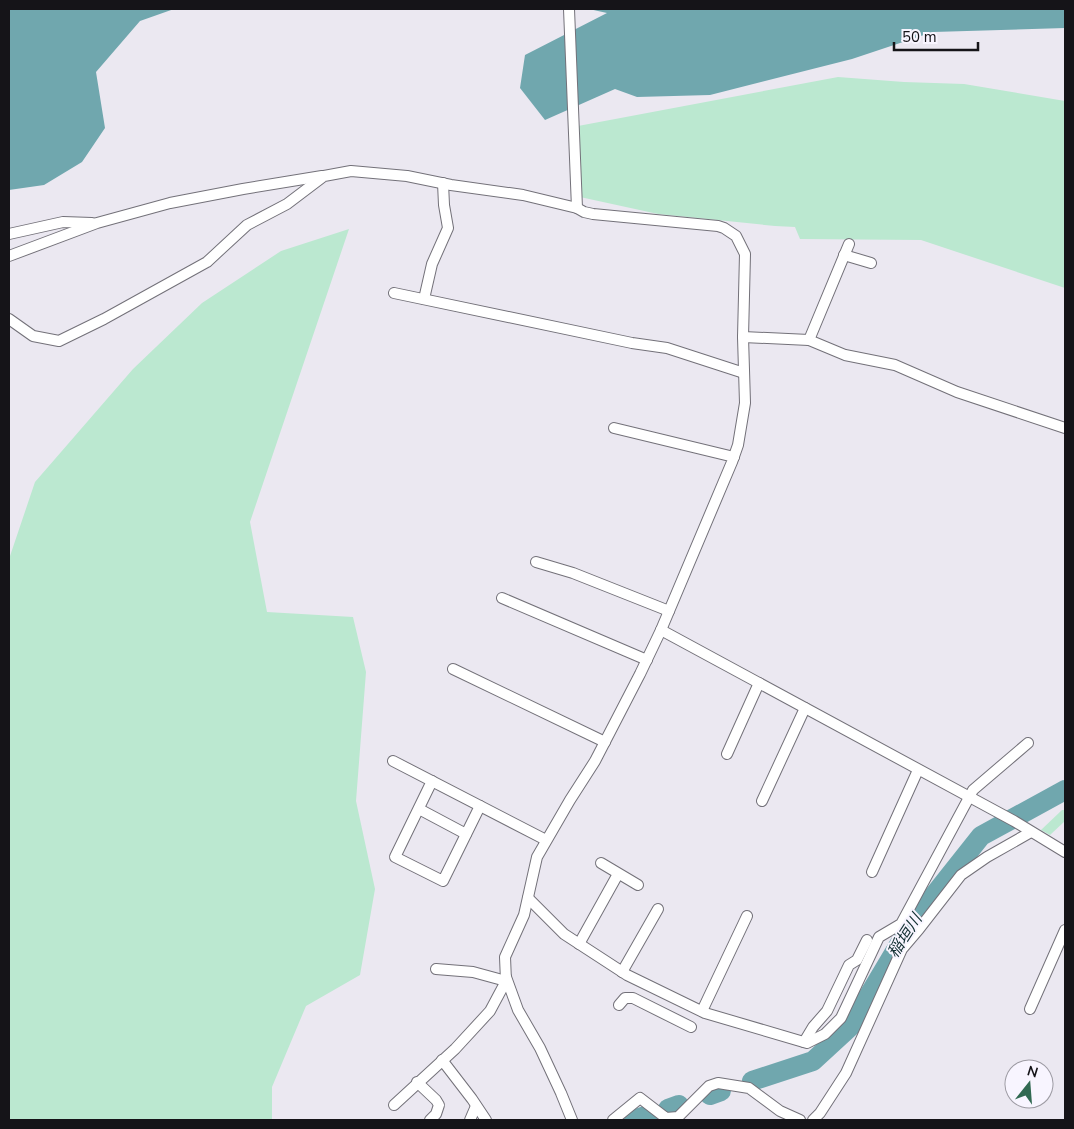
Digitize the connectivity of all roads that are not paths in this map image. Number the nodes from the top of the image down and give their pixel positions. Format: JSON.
{"nodes":[{"id":1,"x":569,"y":9,"type":"edge"},
{"id":2,"x":324,"y":176,"type":"junction"},
{"id":3,"x":443,"y":183,"type":"junction"},
{"id":4,"x":576,"y":208,"type":"junction"},
{"id":5,"x":97,"y":223,"type":"junction"},
{"id":6,"x":9,"y":234,"type":"edge"},
{"id":7,"x":849,"y":244,"type":"dead end"},
{"id":8,"x":844,"y":255,"type":"junction"},
{"id":9,"x":9,"y":256,"type":"edge"},
{"id":10,"x":871,"y":263,"type":"dead end"},
{"id":11,"x":394,"y":293,"type":"dead end"},
{"id":12,"x":424,"y":299,"type":"junction"},
{"id":13,"x":9,"y":320,"type":"edge"},
{"id":14,"x":743,"y":337,"type":"junction"},
{"id":15,"x":809,"y":340,"type":"junction"},
{"id":16,"x":744,"y":373,"type":"junction"},
{"id":17,"x":614,"y":428,"type":"dead end"},
{"id":18,"x":1065,"y":428,"type":"edge"},
{"id":19,"x":734,"y":456,"type":"junction"},
{"id":20,"x":536,"y":562,"type":"dead end"},
{"id":21,"x":502,"y":598,"type":"dead end"},
{"id":22,"x":669,"y":611,"type":"junction"},
{"id":23,"x":661,"y":630,"type":"junction"},
{"id":24,"x":647,"y":660,"type":"junction"},
{"id":25,"x":453,"y":669,"type":"dead end"},
{"id":26,"x":759,"y":683,"type":"junction"},
{"id":27,"x":805,"y":708,"type":"junction"},
{"id":28,"x":605,"y":742,"type":"junction"},
{"id":29,"x":1028,"y":743,"type":"dead end"},
{"id":30,"x":727,"y":754,"type":"dead end"},
{"id":31,"x":393,"y":761,"type":"dead end"},
{"id":32,"x":918,"y":770,"type":"junction"},
{"id":33,"x":432,"y":781,"type":"junction"},
{"id":34,"x":968,"y":796,"type":"junction"},
{"id":35,"x":762,"y":801,"type":"dead end"},
{"id":36,"x":480,"y":806,"type":"junction"},
{"id":37,"x":419,"y":809,"type":"junction"},
{"id":38,"x":1031,"y":832,"type":"junction"},
{"id":39,"x":466,"y":834,"type":"junction"},
{"id":40,"x":546,"y":840,"type":"junction"},
{"id":41,"x":1065,"y":852,"type":"edge"},
{"id":42,"x":601,"y":863,"type":"dead end"},
{"id":43,"x":872,"y":872,"type":"dead end"},
{"id":44,"x":618,"y":874,"type":"junction"},
{"id":45,"x":638,"y":885,"type":"dead end"},
{"id":46,"x":528,"y":898,"type":"junction"},
{"id":47,"x":658,"y":909,"type":"dead end"},
{"id":48,"x":747,"y":916,"type":"dead end"},
{"id":49,"x":1065,"y":930,"type":"edge"},
{"id":50,"x":867,"y":940,"type":"dead end"},
{"id":51,"x":579,"y":944,"type":"junction"},
{"id":52,"x":436,"y":968,"type":"dead end"},
{"id":53,"x":622,"y":972,"type":"junction"},
{"id":54,"x":505,"y":977,"type":"junction"},
{"id":55,"x":645,"y":984,"type":"junction"},
{"id":56,"x":638,"y":1001,"type":"junction"},
{"id":57,"x":619,"y":1005,"type":"dead end"},
{"id":58,"x":1030,"y":1010,"type":"dead end"},
{"id":59,"x":702,"y":1012,"type":"junction"},
{"id":60,"x":691,"y":1027,"type":"dead end"},
{"id":61,"x":804,"y":1042,"type":"junction"},
{"id":62,"x":442,"y":1060,"type":"junction"},
{"id":63,"x":417,"y":1082,"type":"junction"},
{"id":64,"x":394,"y":1104,"type":"dead end"},
{"id":65,"x":476,"y":1106,"type":"junction"},
{"id":66,"x":430,"y":1120,"type":"edge"},
{"id":67,"x":470,"y":1120,"type":"edge"},
{"id":68,"x":486,"y":1120,"type":"edge"},
{"id":69,"x":572,"y":1120,"type":"edge"},
{"id":70,"x":613,"y":1120,"type":"edge"},
{"id":71,"x":800,"y":1120,"type":"edge"},
{"id":72,"x":813,"y":1120,"type":"edge"}],
"edges":[{"from":1,"to":4,"type":"street"},
{"from":2,"to":3,"type":"street"},
{"from":2,"to":5,"type":"street"},
{"from":2,"to":13,"type":"street"},
{"from":3,"to":4,"type":"street"},
{"from":3,"to":12,"type":"street"},
{"from":4,"to":14,"type":"street"},
{"from":5,"to":6,"type":"street"},
{"from":5,"to":9,"type":"street"},
{"from":7,"to":8,"type":"street"},
{"from":8,"to":10,"type":"street"},
{"from":8,"to":15,"type":"street"},
{"from":11,"to":12,"type":"street"},
{"from":12,"to":16,"type":"street"},
{"from":14,"to":15,"type":"street"},
{"from":14,"to":16,"type":"street"},
{"from":15,"to":18,"type":"street"},
{"from":16,"to":19,"type":"street"},
{"from":17,"to":19,"type":"street"},
{"from":19,"to":22,"type":"street"},
{"from":20,"to":22,"type":"street"},
{"from":21,"to":24,"type":"street"},
{"from":22,"to":23,"type":"street"},
{"from":23,"to":24,"type":"street"},
{"from":23,"to":26,"type":"street"},
{"from":24,"to":28,"type":"street"},
{"from":25,"to":28,"type":"street"},
{"from":26,"to":27,"type":"street"},
{"from":26,"to":30,"type":"street"},
{"from":27,"to":32,"type":"street"},
{"from":27,"to":35,"type":"street"},
{"from":28,"to":40,"type":"street"},
{"from":29,"to":34,"type":"street"},
{"from":31,"to":33,"type":"street"},
{"from":32,"to":34,"type":"street"},
{"from":32,"to":43,"type":"street"},
{"from":33,"to":36,"type":"street"},
{"from":33,"to":37,"type":"street"},
{"from":34,"to":38,"type":"street"},
{"from":34,"to":61,"type":"street"},
{"from":36,"to":39,"type":"street"},
{"from":36,"to":40,"type":"street"},
{"from":37,"to":39,"type":"street"},
{"from":37,"to":39,"type":"street"},
{"from":38,"to":41,"type":"street"},
{"from":38,"to":72,"type":"street"},
{"from":40,"to":46,"type":"street"},
{"from":42,"to":44,"type":"street"},
{"from":44,"to":45,"type":"street"},
{"from":44,"to":51,"type":"street"},
{"from":46,"to":51,"type":"street"},
{"from":46,"to":54,"type":"street"},
{"from":47,"to":53,"type":"street"},
{"from":48,"to":59,"type":"street"},
{"from":49,"to":58,"type":"street"},
{"from":50,"to":61,"type":"street"},
{"from":51,"to":53,"type":"street"},
{"from":52,"to":54,"type":"street"},
{"from":53,"to":55,"type":"street"},
{"from":54,"to":62,"type":"street"},
{"from":54,"to":69,"type":"street"},
{"from":55,"to":56,"type":"street"},
{"from":55,"to":59,"type":"street"},
{"from":56,"to":57,"type":"street"},
{"from":56,"to":60,"type":"street"},
{"from":59,"to":61,"type":"street"},
{"from":62,"to":63,"type":"street"},
{"from":62,"to":65,"type":"street"},
{"from":63,"to":64,"type":"street"},
{"from":63,"to":66,"type":"street"},
{"from":65,"to":67,"type":"street"},
{"from":65,"to":68,"type":"street"},
{"from":70,"to":71,"type":"street"}]}
